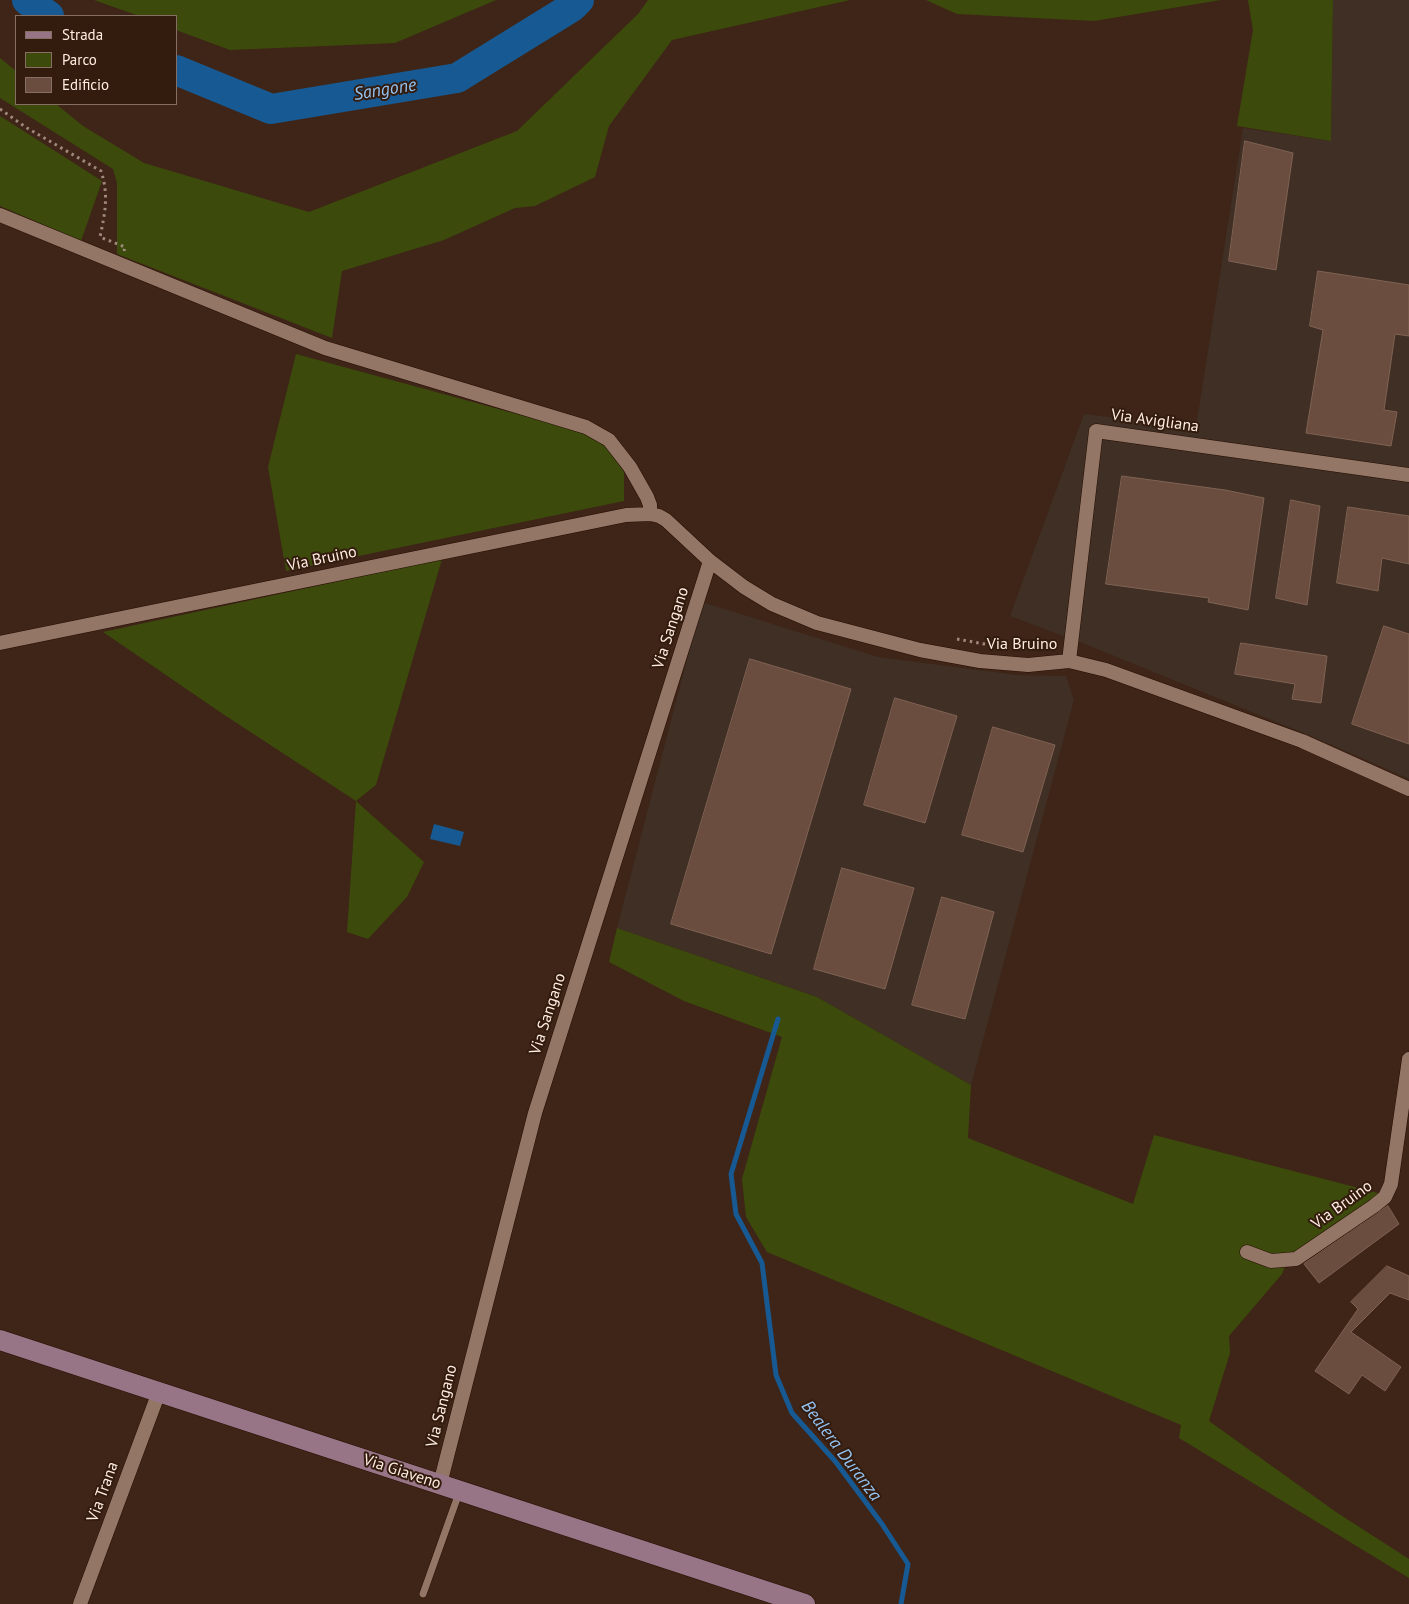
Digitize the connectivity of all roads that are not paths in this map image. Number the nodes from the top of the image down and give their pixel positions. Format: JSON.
{"nodes":[{"id":1,"x":0,"y":216,"type":"edge"},
{"id":2,"x":1409,"y":475,"type":"edge"},
{"id":3,"x":650,"y":514,"type":"junction"},
{"id":4,"x":710,"y":561,"type":"junction"},
{"id":5,"x":1,"y":643,"type":"edge"},
{"id":6,"x":1069,"y":661,"type":"junction"},
{"id":7,"x":1409,"y":789,"type":"edge"},
{"id":8,"x":1409,"y":1059,"type":"edge"},
{"id":9,"x":1247,"y":1252,"type":"dead end"},
{"id":10,"x":0,"y":1340,"type":"edge"},
{"id":11,"x":159,"y":1392,"type":"junction"},
{"id":12,"x":440,"y":1484,"type":"junction"},
{"id":13,"x":460,"y":1491,"type":"junction"},
{"id":14,"x":423,"y":1594,"type":"dead end"},
{"id":15,"x":80,"y":1604,"type":"edge"},
{"id":16,"x":805,"y":1604,"type":"edge"}],
"edges":[{"from":1,"to":3,"type":"street"},
{"from":2,"to":6,"type":"street","name":"Via Avigliana"},
{"from":3,"to":4,"type":"street","name":"Via Bruino"},
{"from":3,"to":5,"type":"street","name":"Via Bruino"},
{"from":4,"to":6,"type":"street","name":"Via Bruino"},
{"from":4,"to":12,"type":"street","name":"Via Sangano"},
{"from":6,"to":7,"type":"street","name":"Via Bruino"},
{"from":8,"to":9,"type":"street","name":"Via Bruino"},
{"from":10,"to":11,"type":"main road","name":"Via Giaveno"},
{"from":11,"to":12,"type":"main road","name":"Via Giaveno"},
{"from":11,"to":15,"type":"street","name":"Via Trana"},
{"from":12,"to":13,"type":"main road","name":"Via Giaveno"},
{"from":13,"to":14,"type":"lane"},
{"from":13,"to":16,"type":"main road","name":"Via Giaveno"}]}
